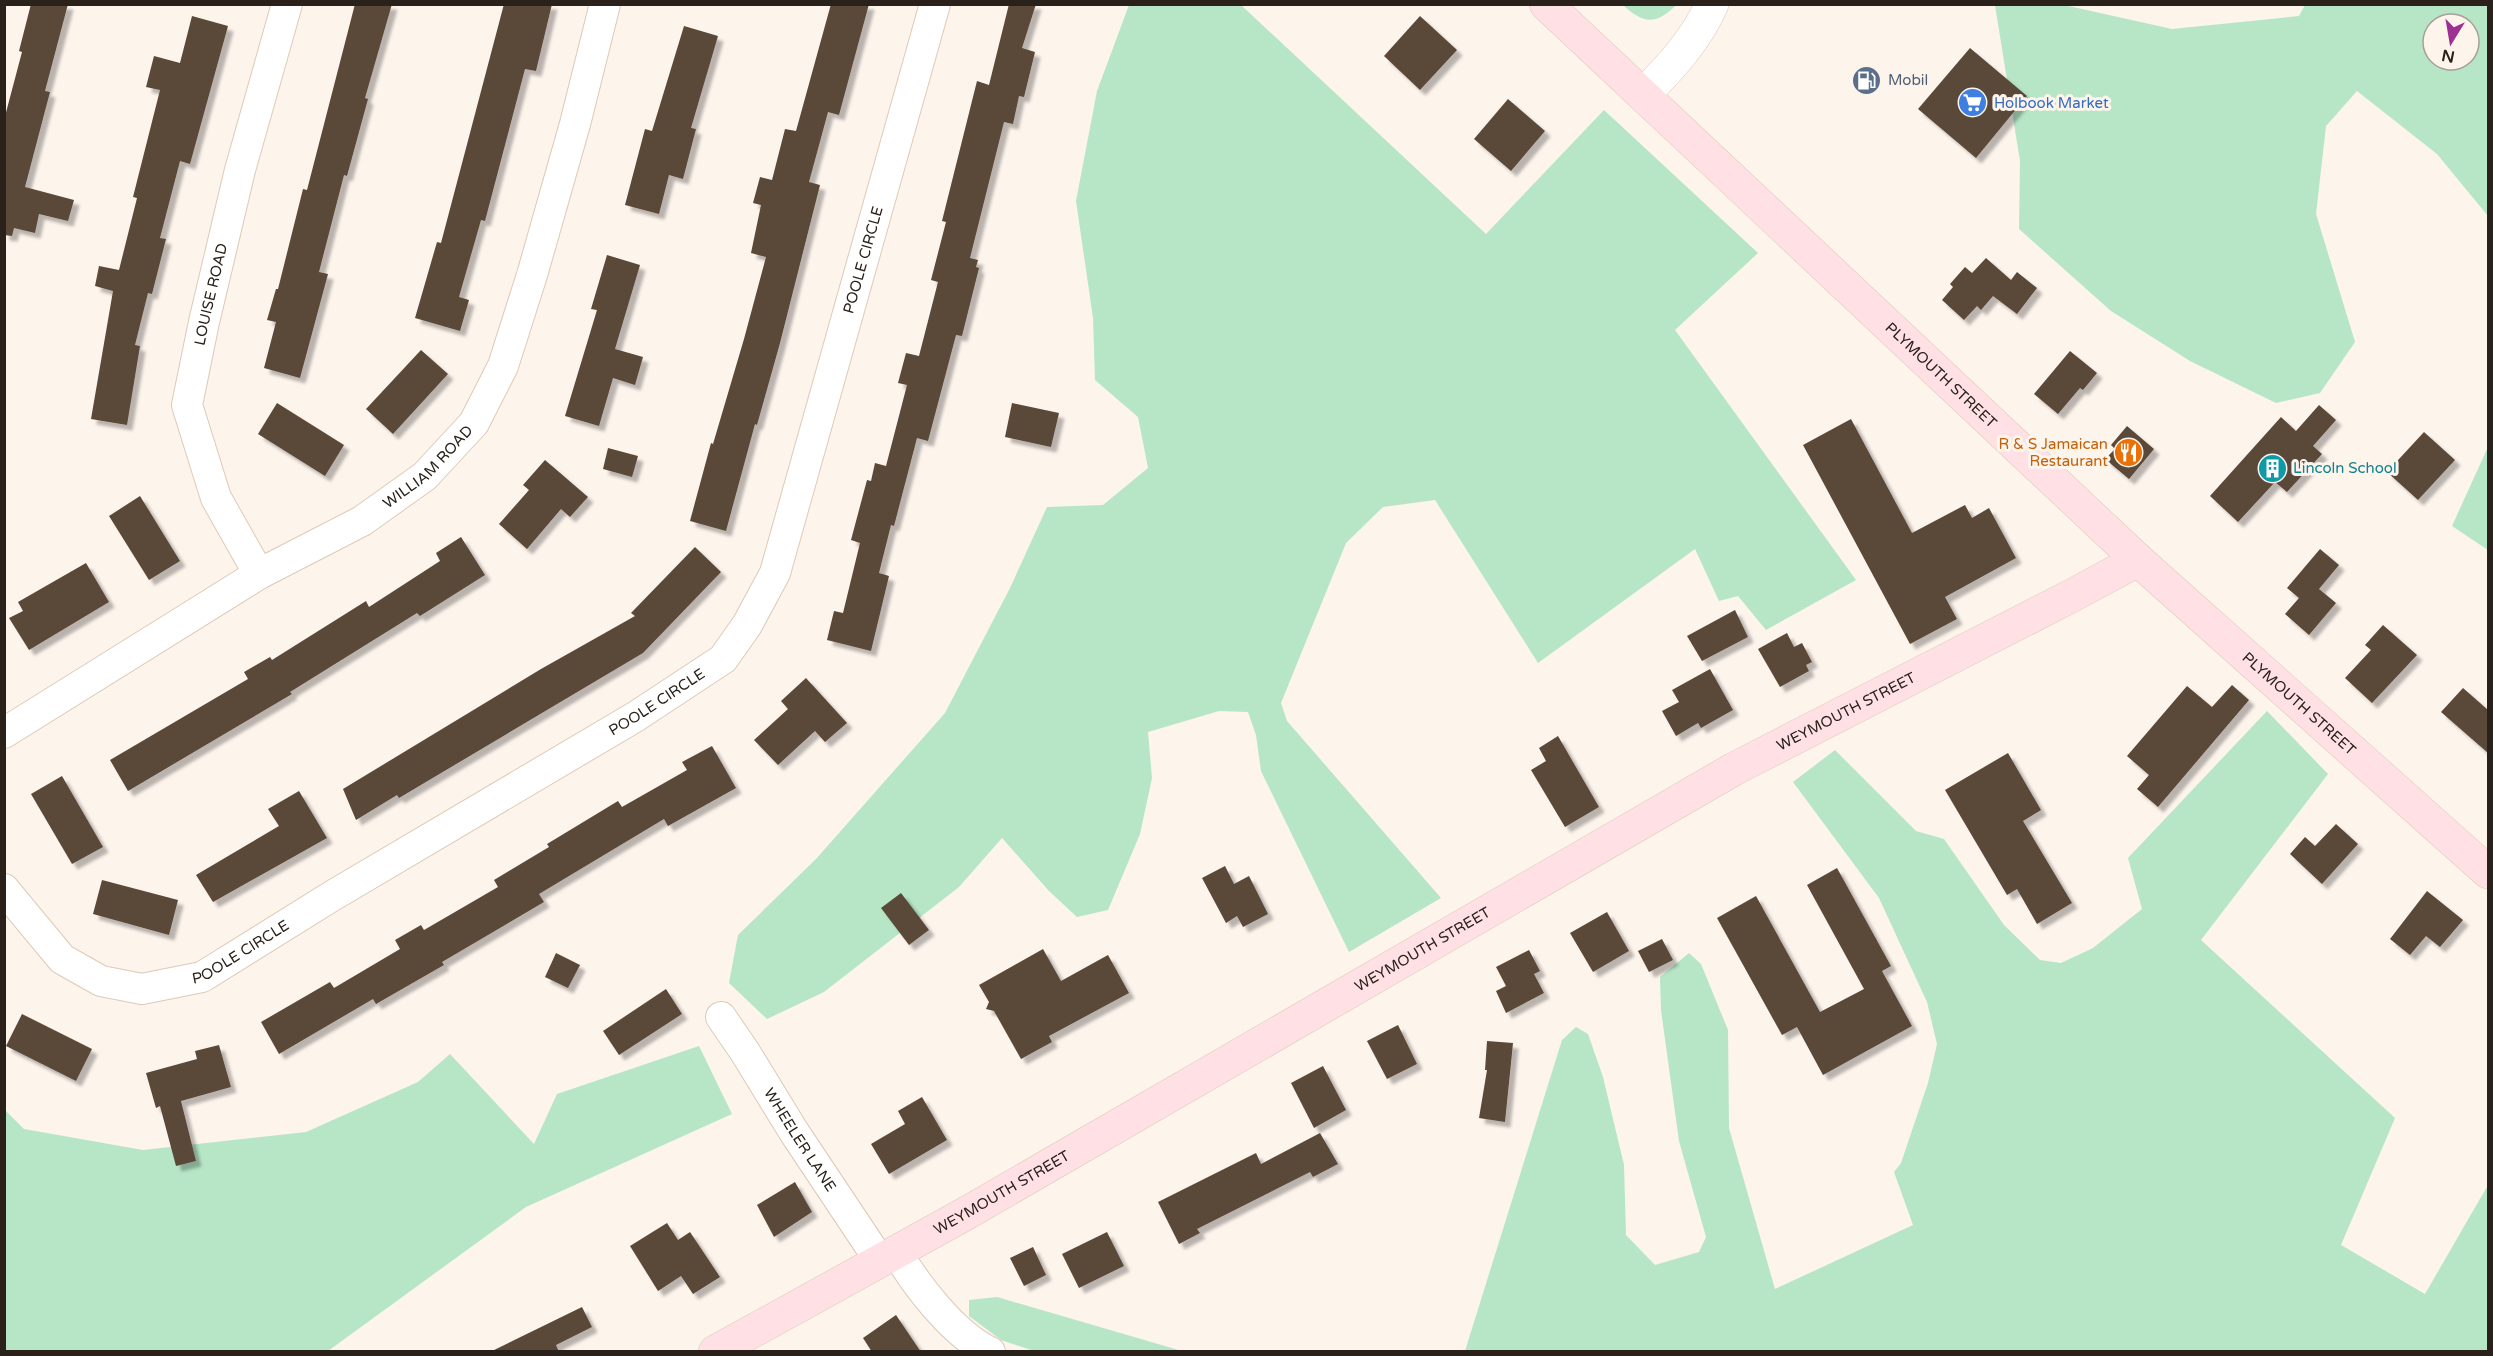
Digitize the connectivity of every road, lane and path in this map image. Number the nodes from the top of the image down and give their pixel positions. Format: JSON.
{"nodes":[{"id":1,"x":287,"y":4,"type":"edge"},
{"id":2,"x":605,"y":4,"type":"edge"},
{"id":3,"x":935,"y":4,"type":"edge"},
{"id":4,"x":1546,"y":4,"type":"edge"},
{"id":5,"x":1713,"y":4,"type":"edge"},
{"id":6,"x":1643,"y":95,"type":"junction"},
{"id":7,"x":2138,"y":560,"type":"junction"},
{"id":8,"x":259,"y":573,"type":"junction"},
{"id":9,"x":4,"y":733,"type":"edge"},
{"id":10,"x":2488,"y":872,"type":"edge"},
{"id":11,"x":4,"y":889,"type":"edge"},
{"id":12,"x":721,"y":1017,"type":"dead end"},
{"id":13,"x":888,"y":1256,"type":"junction"},
{"id":14,"x":715,"y":1352,"type":"edge"},
{"id":15,"x":990,"y":1352,"type":"edge"}],
"edges":[{"from":1,"to":8,"type":"street","name":"LOUISE ROAD"},
{"from":2,"to":8,"type":"street","name":"WILLIAM ROAD"},
{"from":3,"to":11,"type":"street","name":"POOLE CIRCLE"},
{"from":4,"to":6,"type":"main road","name":"PLYMOUTH STREET"},
{"from":5,"to":6,"type":"street"},
{"from":6,"to":7,"type":"main road","name":"PLYMOUTH STREET"},
{"from":7,"to":10,"type":"main road","name":"PLYMOUTH STREET"},
{"from":7,"to":13,"type":"main road","name":"WEYMOUTH STREET"},
{"from":8,"to":9,"type":"street","name":"WILLIAM ROAD"},
{"from":12,"to":13,"type":"street","name":"WHEELER LANE"},
{"from":13,"to":14,"type":"main road","name":"WEYMOUTH STREET"},
{"from":13,"to":15,"type":"street","name":"WHEELER LANE"}]}
